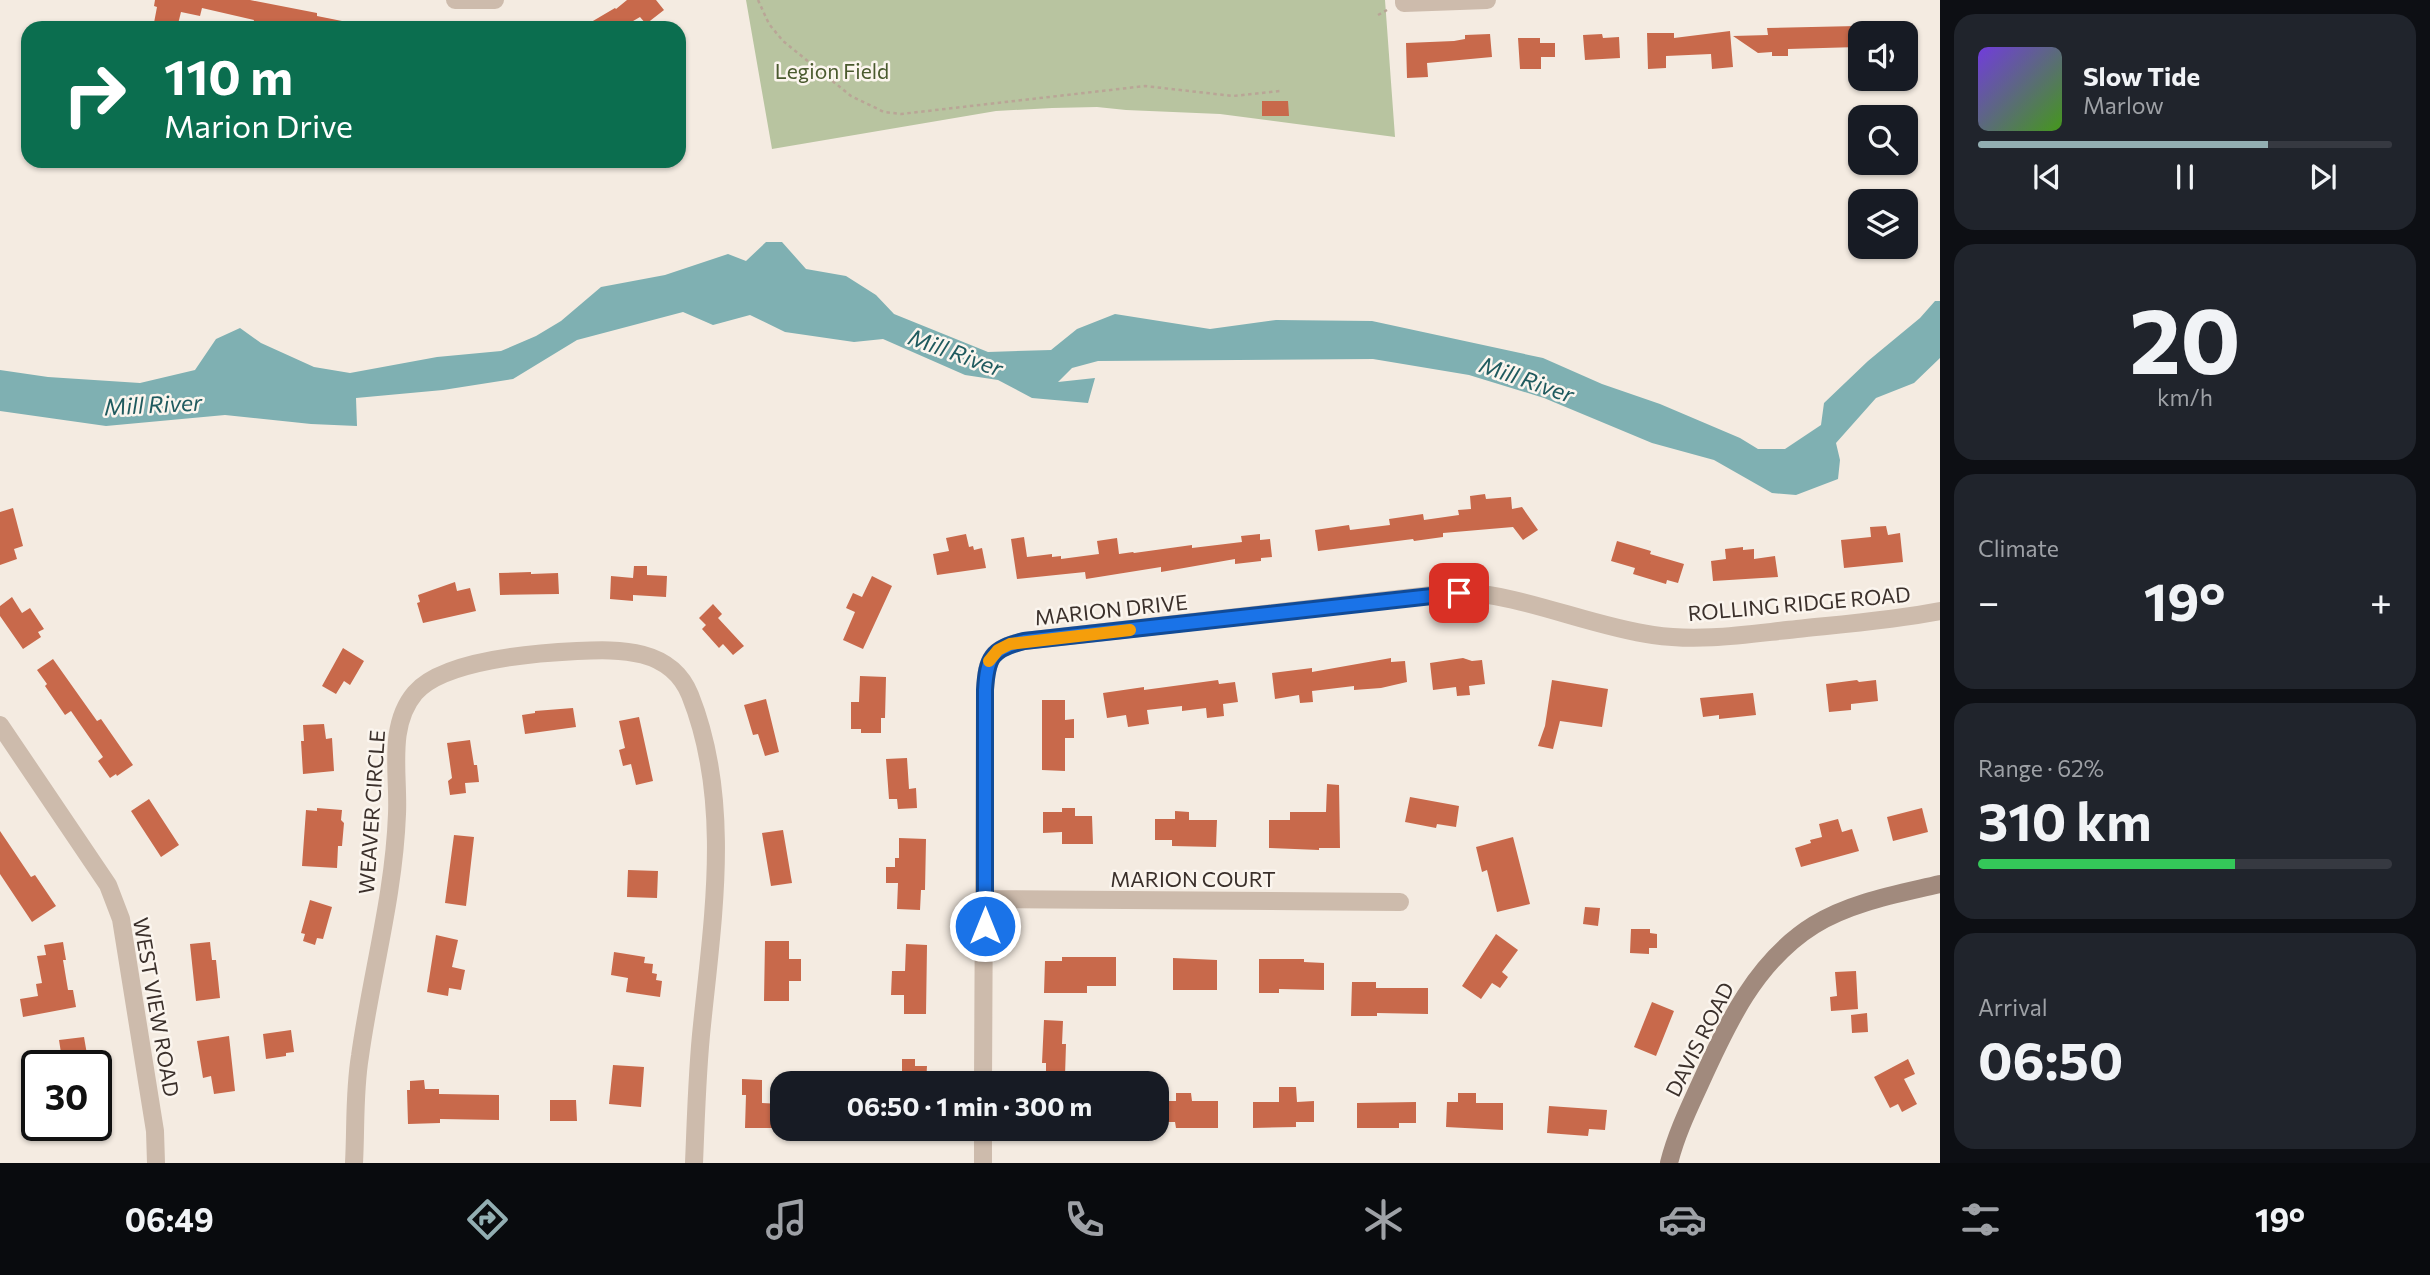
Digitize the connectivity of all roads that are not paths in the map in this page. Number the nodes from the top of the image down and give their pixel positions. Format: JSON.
{"nodes":[{"id":1,"x":455,"y":0,"type":"edge"},
{"id":2,"x":495,"y":0,"type":"edge"},
{"id":3,"x":1487,"y":0,"type":"edge"},
{"id":4,"x":1398,"y":4,"type":"edge"},
{"id":5,"x":1940,"y":611,"type":"edge"},
{"id":6,"x":1620,"y":629,"type":"joint"},
{"id":7,"x":0,"y":725,"type":"edge"},
{"id":8,"x":1940,"y":884,"type":"edge"},
{"id":9,"x":985,"y":899,"type":"junction"},
{"id":10,"x":1400,"y":902,"type":"dead end"},
{"id":11,"x":983,"y":1071,"type":"edge"},
{"id":12,"x":983,"y":1141,"type":"edge"},
{"id":13,"x":156,"y":1163,"type":"edge"},
{"id":14,"x":354,"y":1163,"type":"edge"},
{"id":15,"x":694,"y":1163,"type":"edge"},
{"id":16,"x":983,"y":1163,"type":"edge"},
{"id":17,"x":1669,"y":1163,"type":"edge"}],
"edges":[{"from":1,"to":2,"type":"street"},
{"from":3,"to":4,"type":"street"},
{"from":5,"to":6,"type":"street","name":"ROLLING RIDGE ROAD"},
{"from":6,"to":9,"type":"street","name":"MARION DRIVE"},
{"from":7,"to":13,"type":"street","name":"WEST VIEW ROAD"},
{"from":8,"to":17,"type":"main road","name":"DAVIS ROAD"},
{"from":9,"to":10,"type":"street","name":"MARION COURT"},
{"from":9,"to":11,"type":"street","name":"MARION DRIVE"},
{"from":12,"to":16,"type":"street"},
{"from":14,"to":15,"type":"street","name":"WEAVER CIRCLE"}]}
